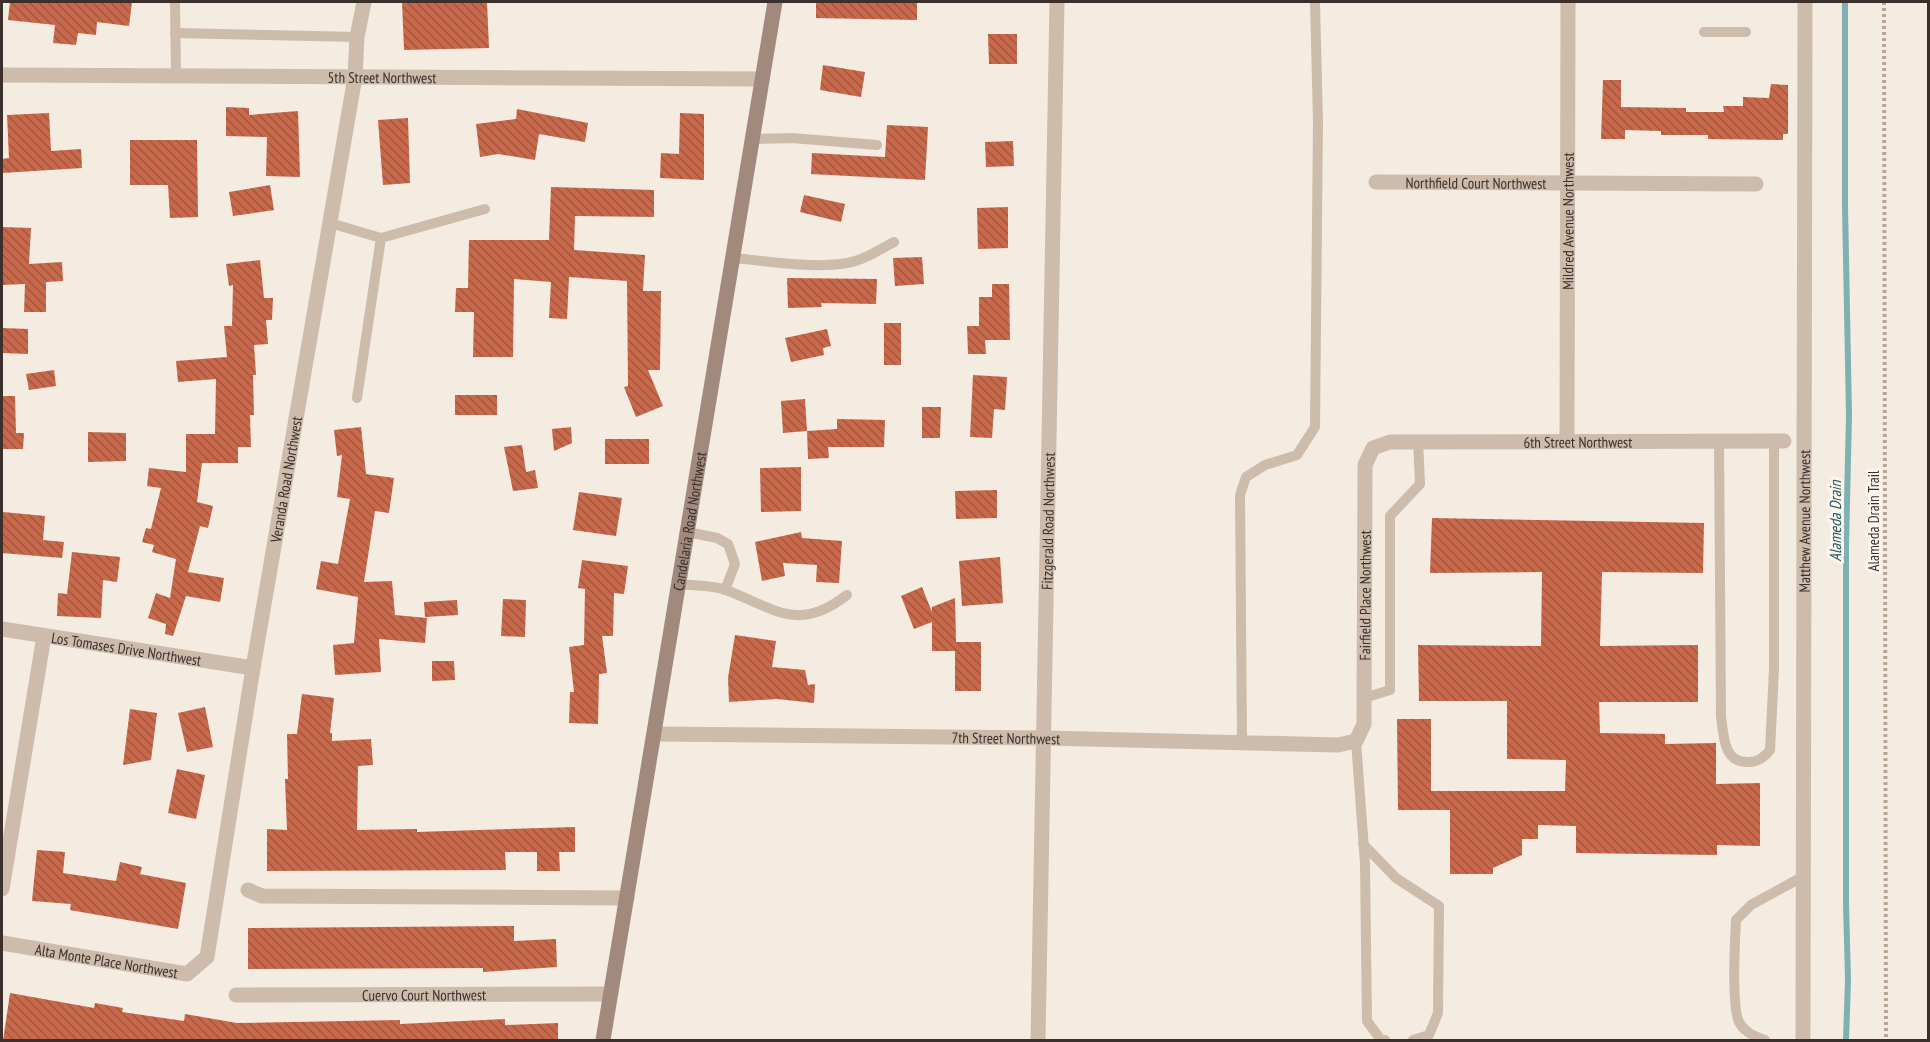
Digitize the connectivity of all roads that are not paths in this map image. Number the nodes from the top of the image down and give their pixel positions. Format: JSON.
{"nodes":[{"id":1,"x":175,"y":2,"type":"edge"},
{"id":2,"x":364,"y":2,"type":"edge"},
{"id":3,"x":775,"y":2,"type":"edge"},
{"id":4,"x":1057,"y":2,"type":"edge"},
{"id":5,"x":1315,"y":2,"type":"edge"},
{"id":6,"x":1568,"y":2,"type":"edge"},
{"id":7,"x":1805,"y":2,"type":"edge"},
{"id":8,"x":1704,"y":32,"type":"dead end"},
{"id":9,"x":1746,"y":32,"type":"dead end"},
{"id":10,"x":175,"y":33,"type":"junction"},
{"id":11,"x":357,"y":37,"type":"junction"},
{"id":12,"x":2,"y":75,"type":"edge"},
{"id":13,"x":176,"y":75,"type":"junction"},
{"id":14,"x":355,"y":77,"type":"junction"},
{"id":15,"x":762,"y":79,"type":"junction"},
{"id":16,"x":753,"y":139,"type":"junction"},
{"id":17,"x":877,"y":145,"type":"dead end"},
{"id":18,"x":1376,"y":182,"type":"dead end"},
{"id":19,"x":1567,"y":182,"type":"junction"},
{"id":20,"x":1756,"y":184,"type":"dead end"},
{"id":21,"x":485,"y":209,"type":"dead end"},
{"id":22,"x":330,"y":222,"type":"junction"},
{"id":23,"x":381,"y":238,"type":"junction"},
{"id":24,"x":894,"y":242,"type":"dead end"},
{"id":25,"x":733,"y":258,"type":"junction"},
{"id":26,"x":357,"y":398,"type":"dead end"},
{"id":27,"x":1567,"y":440,"type":"junction"},
{"id":28,"x":1719,"y":440,"type":"junction"},
{"id":29,"x":1779,"y":440,"type":"joint"},
{"id":30,"x":1419,"y":441,"type":"junction"},
{"id":31,"x":1373,"y":448,"type":"joint"},
{"id":32,"x":688,"y":532,"type":"junction"},
{"id":33,"x":679,"y":584,"type":"junction"},
{"id":34,"x":725,"y":590,"type":"junction"},
{"id":35,"x":847,"y":595,"type":"dead end"},
{"id":36,"x":2,"y":629,"type":"edge"},
{"id":37,"x":44,"y":636,"type":"junction"},
{"id":38,"x":253,"y":668,"type":"junction"},
{"id":39,"x":1364,"y":698,"type":"junction"},
{"id":40,"x":655,"y":734,"type":"junction"},
{"id":41,"x":1044,"y":738,"type":"junction"},
{"id":42,"x":1242,"y":741,"type":"junction"},
{"id":43,"x":1356,"y":741,"type":"junction"},
{"id":44,"x":1364,"y":844,"type":"junction"},
{"id":45,"x":1804,"y":876,"type":"junction"},
{"id":46,"x":2,"y":889,"type":"edge"},
{"id":47,"x":248,"y":890,"type":"dead end"},
{"id":48,"x":627,"y":898,"type":"junction"},
{"id":49,"x":2,"y":943,"type":"edge"},
{"id":50,"x":207,"y":957,"type":"joint"},
{"id":51,"x":610,"y":994,"type":"junction"},
{"id":52,"x":236,"y":995,"type":"dead end"},
{"id":53,"x":603,"y":1041,"type":"edge"},
{"id":54,"x":1038,"y":1041,"type":"edge"},
{"id":55,"x":1385,"y":1041,"type":"edge"},
{"id":56,"x":1413,"y":1041,"type":"edge"},
{"id":57,"x":1765,"y":1041,"type":"edge"},
{"id":58,"x":1803,"y":1041,"type":"edge"}],
"edges":[{"from":1,"to":10,"type":"lane"},
{"from":2,"to":11,"type":"street","name":"Veranda Road Northwest"},
{"from":3,"to":15,"type":"main road","name":"Candelaria Road Northwest"},
{"from":4,"to":41,"type":"street","name":"Fitzgerald Road Northwest"},
{"from":5,"to":42,"type":"lane"},
{"from":6,"to":19,"type":"street","name":"Mildred Avenue Northwest"},
{"from":7,"to":45,"type":"street","name":"Matthew Avenue Northwest"},
{"from":8,"to":9,"type":"lane"},
{"from":10,"to":11,"type":"lane"},
{"from":10,"to":13,"type":"lane"},
{"from":11,"to":14,"type":"street","name":"Veranda Road Northwest"},
{"from":12,"to":13,"type":"street","name":"5th Street Northwest"},
{"from":13,"to":14,"type":"street","name":"5th Street Northwest"},
{"from":14,"to":15,"type":"street","name":"5th Street Northwest"},
{"from":14,"to":22,"type":"street","name":"Veranda Road Northwest"},
{"from":15,"to":16,"type":"main road","name":"Candelaria Road Northwest"},
{"from":16,"to":17,"type":"lane"},
{"from":16,"to":25,"type":"main road","name":"Candelaria Road Northwest"},
{"from":18,"to":19,"type":"street","name":"Northfield Court Northwest"},
{"from":19,"to":20,"type":"street","name":"Northfield Court Northwest"},
{"from":19,"to":27,"type":"street","name":"Mildred Avenue Northwest"},
{"from":21,"to":23,"type":"lane"},
{"from":22,"to":23,"type":"lane"},
{"from":22,"to":38,"type":"street","name":"Veranda Road Northwest"},
{"from":23,"to":26,"type":"lane"},
{"from":24,"to":25,"type":"lane"},
{"from":25,"to":32,"type":"main road","name":"Candelaria Road Northwest"},
{"from":27,"to":28,"type":"street","name":"6th Street Northwest"},
{"from":27,"to":30,"type":"street","name":"6th Street Northwest"},
{"from":28,"to":29,"type":"street","name":"6th Street Northwest"},
{"from":28,"to":29,"type":"lane"},
{"from":30,"to":31,"type":"street","name":"6th Street Northwest"},
{"from":30,"to":39,"type":"lane"},
{"from":31,"to":39,"type":"street","name":"Fairfield Place Northwest"},
{"from":32,"to":33,"type":"main road","name":"Candelaria Road Northwest"},
{"from":32,"to":34,"type":"lane"},
{"from":33,"to":34,"type":"lane"},
{"from":33,"to":40,"type":"main road","name":"Candelaria Road Northwest"},
{"from":34,"to":35,"type":"lane"},
{"from":36,"to":37,"type":"street","name":"Los Tomases Drive Northwest"},
{"from":37,"to":38,"type":"street","name":"Los Tomases Drive Northwest"},
{"from":37,"to":46,"type":"street"},
{"from":38,"to":50,"type":"street","name":"Veranda Road Northwest"},
{"from":39,"to":43,"type":"street","name":"Fairfield Place Northwest"},
{"from":40,"to":41,"type":"street","name":"7th Street Northwest"},
{"from":40,"to":48,"type":"main road","name":"Candelaria Road Northwest"},
{"from":41,"to":42,"type":"street","name":"7th Street Northwest"},
{"from":41,"to":54,"type":"street","name":"Fitzgerald Road Northwest"},
{"from":42,"to":43,"type":"street","name":"7th Street Northwest"},
{"from":43,"to":44,"type":"lane"},
{"from":44,"to":55,"type":"lane"},
{"from":44,"to":56,"type":"lane"},
{"from":45,"to":57,"type":"lane"},
{"from":45,"to":58,"type":"street","name":"Matthew Avenue Northwest"},
{"from":47,"to":48,"type":"street"},
{"from":48,"to":51,"type":"main road","name":"Candelaria Road Northwest"},
{"from":49,"to":50,"type":"street","name":"Alta Monte Place Northwest"},
{"from":51,"to":52,"type":"street","name":"Cuervo Court Northwest"},
{"from":51,"to":53,"type":"main road","name":"Candelaria Road Northwest"}]}
